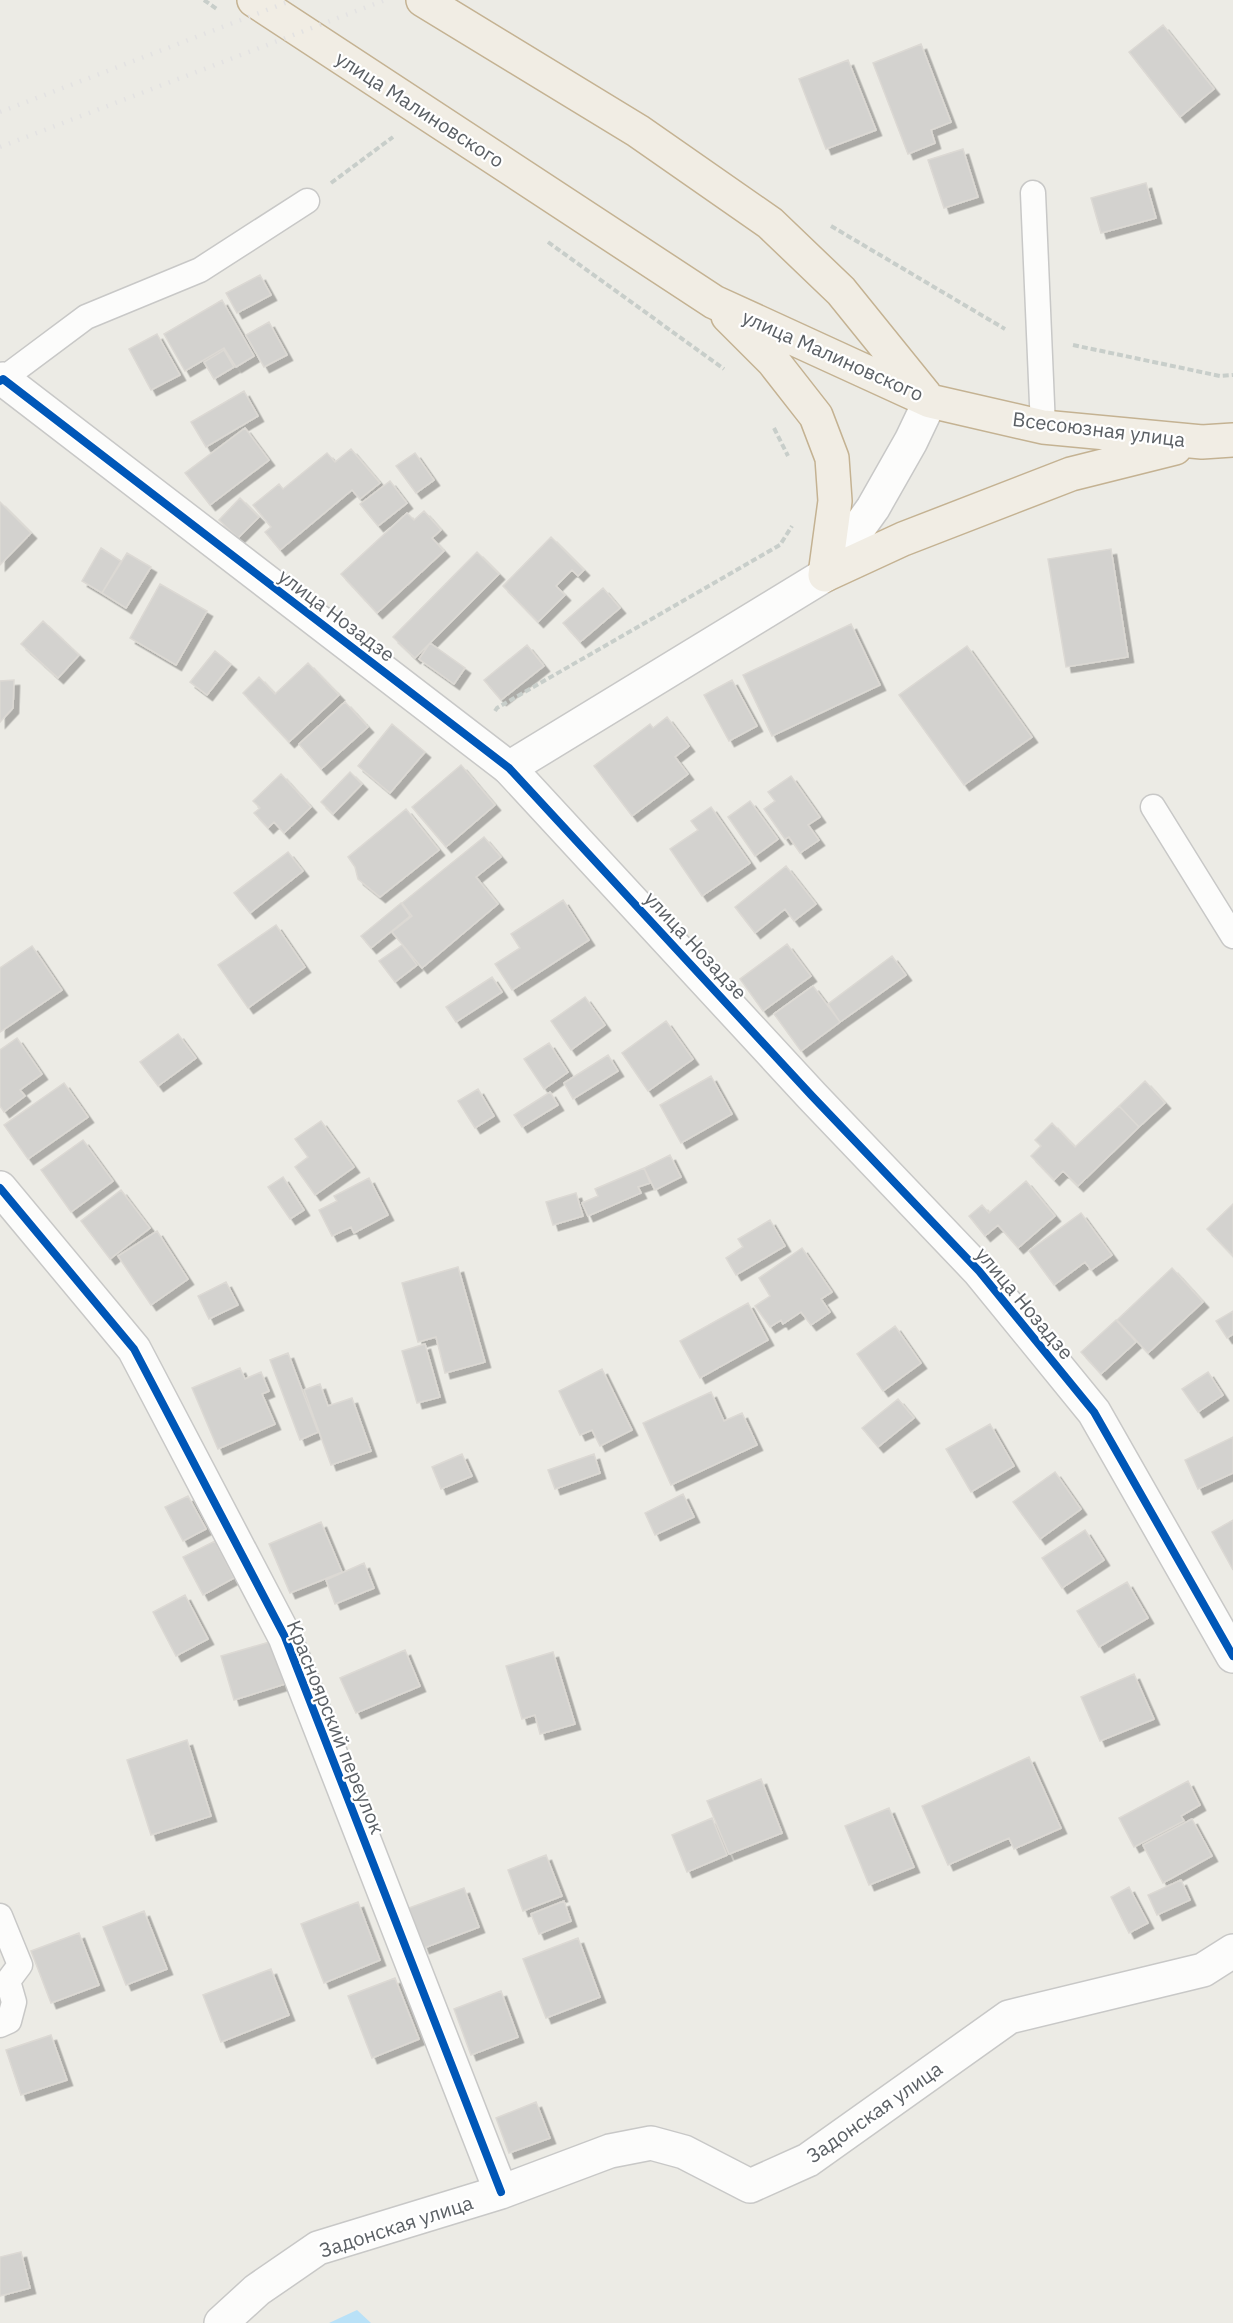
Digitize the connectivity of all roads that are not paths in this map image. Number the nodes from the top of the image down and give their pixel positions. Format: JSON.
{"nodes":[{"id":1,"x":254,"y":0,"type":"edge"},
{"id":2,"x":423,"y":0,"type":"edge"},
{"id":3,"x":1033,"y":193,"type":"dead end"},
{"id":4,"x":307,"y":201,"type":"road end"},
{"id":5,"x":714,"y":302,"type":"junction"},
{"id":6,"x":1,"y":380,"type":"edge"},
{"id":7,"x":930,"y":401,"type":"junction"},
{"id":8,"x":1043,"y":427,"type":"junction"},
{"id":9,"x":1217,"y":441,"type":"edge"},
{"id":10,"x":825,"y":575,"type":"junction"},
{"id":11,"x":509,"y":768,"type":"junction"},
{"id":12,"x":1153,"y":807,"type":"dead end"},
{"id":13,"x":1233,"y":936,"type":"edge"},
{"id":14,"x":0,"y":1188,"type":"edge"},
{"id":15,"x":1233,"y":1656,"type":"edge"},
{"id":16,"x":0,"y":1916,"type":"edge"},
{"id":17,"x":1233,"y":1951,"type":"edge"},
{"id":18,"x":0,"y":2025,"type":"edge"},
{"id":19,"x":501,"y":2192,"type":"junction"},
{"id":20,"x":221,"y":2323,"type":"edge"}],
"edges":[{"from":1,"to":5,"type":"highway","name":"улица Малиновского"},
{"from":2,"to":7,"type":"highway","name":"улица Малиновского"},
{"from":3,"to":8,"type":"lane"},
{"from":4,"to":6,"type":"lane"},
{"from":5,"to":7,"type":"highway","name":"улица Малиновского"},
{"from":5,"to":10,"type":"highway"},
{"from":6,"to":11,"type":"street","name":"улица Нозадзе"},
{"from":7,"to":8,"type":"highway","name":"Всесоюзная улица"},
{"from":7,"to":10,"type":"street"},
{"from":8,"to":9,"type":"highway","name":"Всесоюзная улица"},
{"from":9,"to":10,"type":"highway"},
{"from":10,"to":11,"type":"street"},
{"from":11,"to":15,"type":"street","name":"улица Нозадзе"},
{"from":12,"to":13,"type":"lane"},
{"from":14,"to":19,"type":"street","name":"Красноярский переулок"},
{"from":16,"to":18,"type":"lane"},
{"from":17,"to":19,"type":"street","name":"Задонская улица"},
{"from":19,"to":20,"type":"street","name":"Задонская улица"}]}
